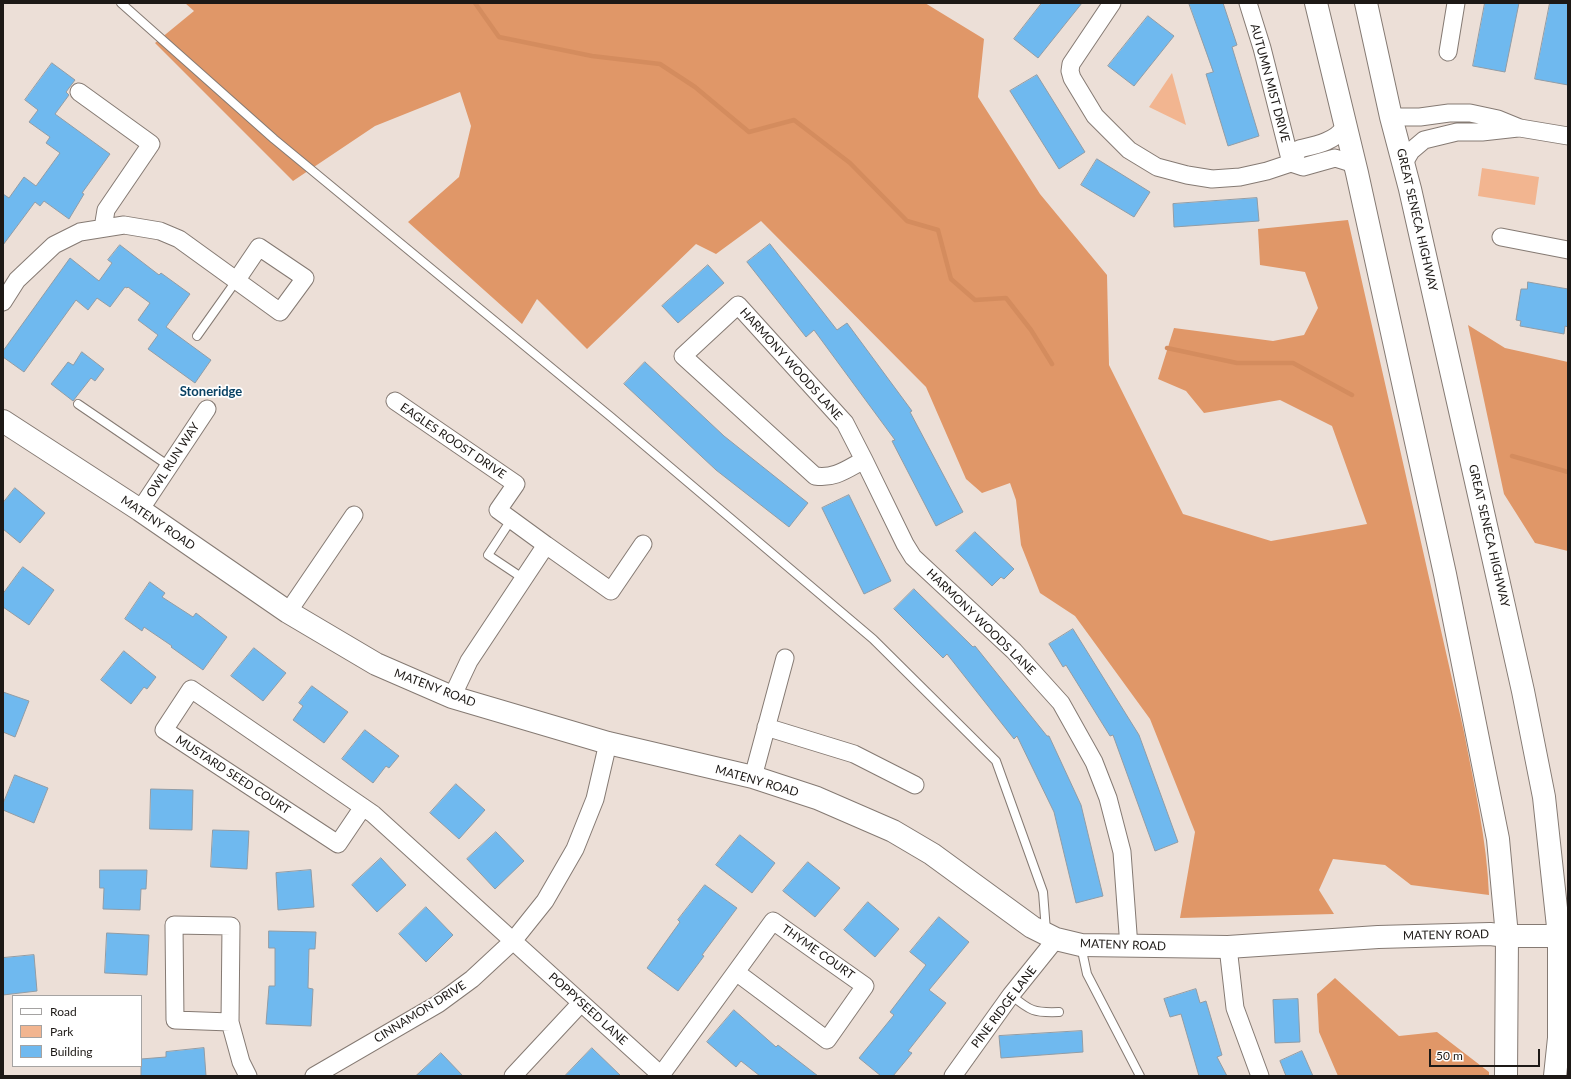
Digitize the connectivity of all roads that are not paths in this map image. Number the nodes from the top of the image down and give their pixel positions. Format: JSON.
{"nodes":[{"id":1,"x":120,"y":3,"type":"edge"},
{"id":2,"x":1112,"y":3,"type":"edge"},
{"id":3,"x":1248,"y":3,"type":"edge"},
{"id":4,"x":1316,"y":3,"type":"edge"},
{"id":5,"x":1366,"y":3,"type":"edge"},
{"id":6,"x":1456,"y":3,"type":"edge"},
{"id":7,"x":1448,"y":52,"type":"dead end"},
{"id":8,"x":79,"y":92,"type":"dead end"},
{"id":9,"x":1391,"y":117,"type":"junction"},
{"id":10,"x":1345,"y":127,"type":"junction"},
{"id":11,"x":1520,"y":128,"type":"junction"},
{"id":12,"x":1568,"y":136,"type":"edge"},
{"id":13,"x":1291,"y":163,"type":"junction"},
{"id":14,"x":1404,"y":163,"type":"junction"},
{"id":15,"x":1357,"y":173,"type":"junction"},
{"id":16,"x":103,"y":228,"type":"junction"},
{"id":17,"x":1501,"y":237,"type":"dead end"},
{"id":18,"x":1567,"y":246,"type":"edge"},
{"id":19,"x":236,"y":280,"type":"joint"},
{"id":20,"x":3,"y":302,"type":"edge"},
{"id":21,"x":197,"y":336,"type":"dead end"},
{"id":22,"x":395,"y":401,"type":"dead end"},
{"id":23,"x":78,"y":404,"type":"dead end"},
{"id":24,"x":207,"y":409,"type":"dead end"},
{"id":25,"x":3,"y":421,"type":"edge"},
{"id":26,"x":864,"y":460,"type":"junction"},
{"id":27,"x":169,"y":466,"type":"junction"},
{"id":28,"x":140,"y":510,"type":"junction"},
{"id":29,"x":354,"y":515,"type":"dead end"},
{"id":30,"x":511,"y":520,"type":"junction"},
{"id":31,"x":643,"y":544,"type":"dead end"},
{"id":32,"x":546,"y":545,"type":"junction"},
{"id":33,"x":524,"y":580,"type":"junction"},
{"id":34,"x":288,"y":612,"type":"junction"},
{"id":35,"x":785,"y":658,"type":"dead end"},
{"id":36,"x":452,"y":697,"type":"junction"},
{"id":37,"x":766,"y":727,"type":"junction"},
{"id":38,"x":608,"y":743,"type":"junction"},
{"id":39,"x":753,"y":778,"type":"junction"},
{"id":40,"x":915,"y":785,"type":"dead end"},
{"id":41,"x":363,"y":807,"type":"junction"},
{"id":42,"x":1507,"y":936,"type":"junction"},
{"id":43,"x":1559,"y":936,"type":"junction"},
{"id":44,"x":1052,"y":937,"type":"junction"},
{"id":45,"x":514,"y":941,"type":"junction"},
{"id":46,"x":1080,"y":945,"type":"junction"},
{"id":47,"x":1129,"y":947,"type":"junction"},
{"id":48,"x":1228,"y":948,"type":"junction"},
{"id":49,"x":736,"y":972,"type":"junction"},
{"id":50,"x":1011,"y":995,"type":"junction"},
{"id":51,"x":581,"y":1004,"type":"junction"},
{"id":52,"x":1059,"y":1012,"type":"dead end"},
{"id":53,"x":230,"y":1022,"type":"junction"},
{"id":54,"x":662,"y":1075,"type":"edge"},
{"id":55,"x":248,"y":1076,"type":"edge"},
{"id":56,"x":314,"y":1076,"type":"edge"},
{"id":57,"x":513,"y":1076,"type":"edge"},
{"id":58,"x":953,"y":1076,"type":"edge"},
{"id":59,"x":1140,"y":1076,"type":"edge"},
{"id":60,"x":1260,"y":1076,"type":"edge"},
{"id":61,"x":1506,"y":1076,"type":"edge"},
{"id":62,"x":1555,"y":1076,"type":"edge"}],
"edges":[{"from":1,"to":44,"type":"lane"},
{"from":2,"to":13,"type":"street"},
{"from":3,"to":13,"type":"street","name":"AUTUMN MIST DRIVE"},
{"from":4,"to":10,"type":"main road"},
{"from":5,"to":9,"type":"main road","name":"GREAT SENECA HIGHWAY"},
{"from":6,"to":7,"type":"street"},
{"from":8,"to":16,"type":"street"},
{"from":9,"to":11,"type":"street"},
{"from":9,"to":14,"type":"main road","name":"GREAT SENECA HIGHWAY"},
{"from":10,"to":13,"type":"street"},
{"from":10,"to":15,"type":"main road"},
{"from":11,"to":12,"type":"street"},
{"from":11,"to":14,"type":"street"},
{"from":13,"to":15,"type":"street"},
{"from":14,"to":43,"type":"main road","name":"GREAT SENECA HIGHWAY"},
{"from":15,"to":42,"type":"main road"},
{"from":16,"to":19,"type":"street"},
{"from":16,"to":20,"type":"street"},
{"from":17,"to":18,"type":"street"},
{"from":19,"to":21,"type":"lane"},
{"from":22,"to":30,"type":"street","name":"EAGLES ROOST DRIVE"},
{"from":23,"to":27,"type":"lane"},
{"from":24,"to":27,"type":"street","name":"OWL RUN WAY"},
{"from":25,"to":28,"type":"main road","name":"MATENY ROAD"},
{"from":26,"to":26,"type":"street","name":"HARMONY WOODS LANE"},
{"from":26,"to":47,"type":"street","name":"HARMONY WOODS LANE"},
{"from":27,"to":28,"type":"street","name":"OWL RUN WAY"},
{"from":28,"to":34,"type":"main road","name":"MATENY ROAD"},
{"from":29,"to":34,"type":"street"},
{"from":30,"to":32,"type":"street","name":"EAGLES ROOST DRIVE"},
{"from":30,"to":33,"type":"lane"},
{"from":31,"to":32,"type":"street","name":"EAGLES ROOST DRIVE"},
{"from":32,"to":33,"type":"street"},
{"from":33,"to":36,"type":"street"},
{"from":34,"to":36,"type":"main road","name":"MATENY ROAD"},
{"from":35,"to":37,"type":"street"},
{"from":36,"to":38,"type":"main road","name":"MATENY ROAD"},
{"from":37,"to":39,"type":"street"},
{"from":37,"to":40,"type":"street"},
{"from":38,"to":39,"type":"main road","name":"MATENY ROAD"},
{"from":38,"to":45,"type":"street","name":"CINNAMON DRIVE"},
{"from":39,"to":44,"type":"main road","name":"MATENY ROAD"},
{"from":41,"to":41,"type":"street","name":"MUSTARD SEED COURT"},
{"from":41,"to":45,"type":"street","name":"MUSTARD SEED COURT"},
{"from":42,"to":43,"type":"main road","name":"MATENY ROAD"},
{"from":42,"to":48,"type":"main road","name":"MATENY ROAD"},
{"from":42,"to":61,"type":"main road"},
{"from":43,"to":62,"type":"main road","name":"GREAT SENECA HIGHWAY"},
{"from":44,"to":46,"type":"main road","name":"MATENY ROAD"},
{"from":44,"to":50,"type":"street","name":"PINE RIDGE LANE"},
{"from":45,"to":51,"type":"street","name":"POPPYSEED LANE"},
{"from":45,"to":56,"type":"street","name":"CINNAMON DRIVE"},
{"from":46,"to":47,"type":"main road","name":"MATENY ROAD"},
{"from":46,"to":59,"type":"lane"},
{"from":47,"to":48,"type":"main road","name":"MATENY ROAD"},
{"from":48,"to":60,"type":"street"},
{"from":49,"to":49,"type":"street","name":"THYME COURT"},
{"from":49,"to":54,"type":"street","name":"THYME COURT"},
{"from":50,"to":52,"type":"lane"},
{"from":50,"to":58,"type":"street","name":"PINE RIDGE LANE"},
{"from":51,"to":54,"type":"street","name":"POPPYSEED LANE"},
{"from":51,"to":57,"type":"street"},
{"from":53,"to":53,"type":"street"},
{"from":53,"to":55,"type":"street"}]}
